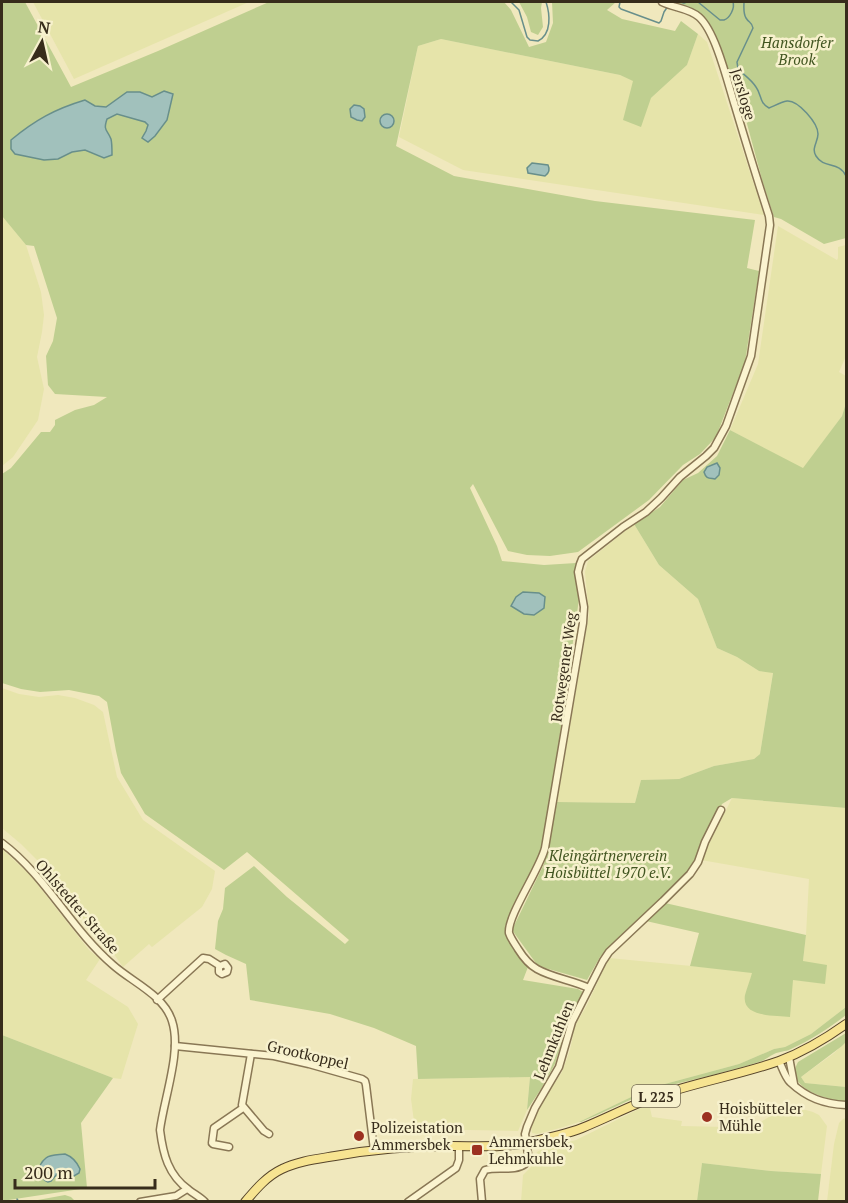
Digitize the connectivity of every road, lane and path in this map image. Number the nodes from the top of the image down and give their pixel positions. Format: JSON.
{"nodes":[{"id":1,"x":663,"y":2,"type":"edge"},
{"id":2,"x":770,"y":221,"type":"joint"},
{"id":3,"x":721,"y":810,"type":"dead end"},
{"id":4,"x":2,"y":843,"type":"edge"},
{"id":5,"x":220,"y":966,"type":"dead end"},
{"id":6,"x":589,"y":988,"type":"junction"},
{"id":7,"x":157,"y":1000,"type":"junction"},
{"id":8,"x":846,"y":1024,"type":"edge"},
{"id":9,"x":175,"y":1046,"type":"junction"},
{"id":10,"x":251,"y":1054,"type":"junction"},
{"id":11,"x":789,"y":1057,"type":"junction"},
{"id":12,"x":779,"y":1061,"type":"junction"},
{"id":13,"x":795,"y":1084,"type":"junction"},
{"id":14,"x":846,"y":1105,"type":"edge"},
{"id":15,"x":243,"y":1108,"type":"junction"},
{"id":16,"x":269,"y":1134,"type":"dead end"},
{"id":17,"x":527,"y":1143,"type":"junction"},
{"id":18,"x":459,"y":1146,"type":"junction"},
{"id":19,"x":230,"y":1148,"type":"dead end"},
{"id":20,"x":374,"y":1150,"type":"junction"},
{"id":21,"x":187,"y":1189,"type":"junction"},
{"id":22,"x":140,"y":1202,"type":"edge"},
{"id":23,"x":205,"y":1202,"type":"edge"},
{"id":24,"x":245,"y":1202,"type":"edge"},
{"id":25,"x":408,"y":1202,"type":"edge"},
{"id":26,"x":482,"y":1202,"type":"edge"}],
"edges":[{"from":1,"to":2,"type":"street","name":"Jersloge"},
{"from":2,"to":6,"type":"street","name":"Rotwegener Weg"},
{"from":3,"to":6,"type":"street","name":"Lehmkuhlen"},
{"from":4,"to":7,"type":"street","name":"Ohlstedter Straße"},
{"from":5,"to":7,"type":"street"},
{"from":6,"to":17,"type":"street","name":"Lehmkuhlen"},
{"from":7,"to":9,"type":"street","name":"Ohlstedter Straße"},
{"from":8,"to":11,"type":"main road","number":"L 225"},
{"from":9,"to":10,"type":"street","name":"Grootkoppel"},
{"from":9,"to":21,"type":"street","name":"Ohlstedter Straße"},
{"from":10,"to":15,"type":"street"},
{"from":10,"to":20,"type":"street","name":"Grootkoppel"},
{"from":11,"to":12,"type":"main road","number":"L 225"},
{"from":11,"to":13,"type":"street"},
{"from":12,"to":13,"type":"street"},
{"from":12,"to":17,"type":"main road","number":"L 225"},
{"from":13,"to":14,"type":"street"},
{"from":15,"to":16,"type":"street"},
{"from":15,"to":19,"type":"street"},
{"from":17,"to":18,"type":"main road","number":"L 225"},
{"from":17,"to":26,"type":"street","name":"Lehmkuhlen"},
{"from":18,"to":20,"type":"main road","number":"L 225"},
{"from":18,"to":25,"type":"street"},
{"from":20,"to":24,"type":"main road","number":"L 225"},
{"from":21,"to":22,"type":"street"},
{"from":21,"to":23,"type":"street","name":"Ohlstedter Straße"}]}
